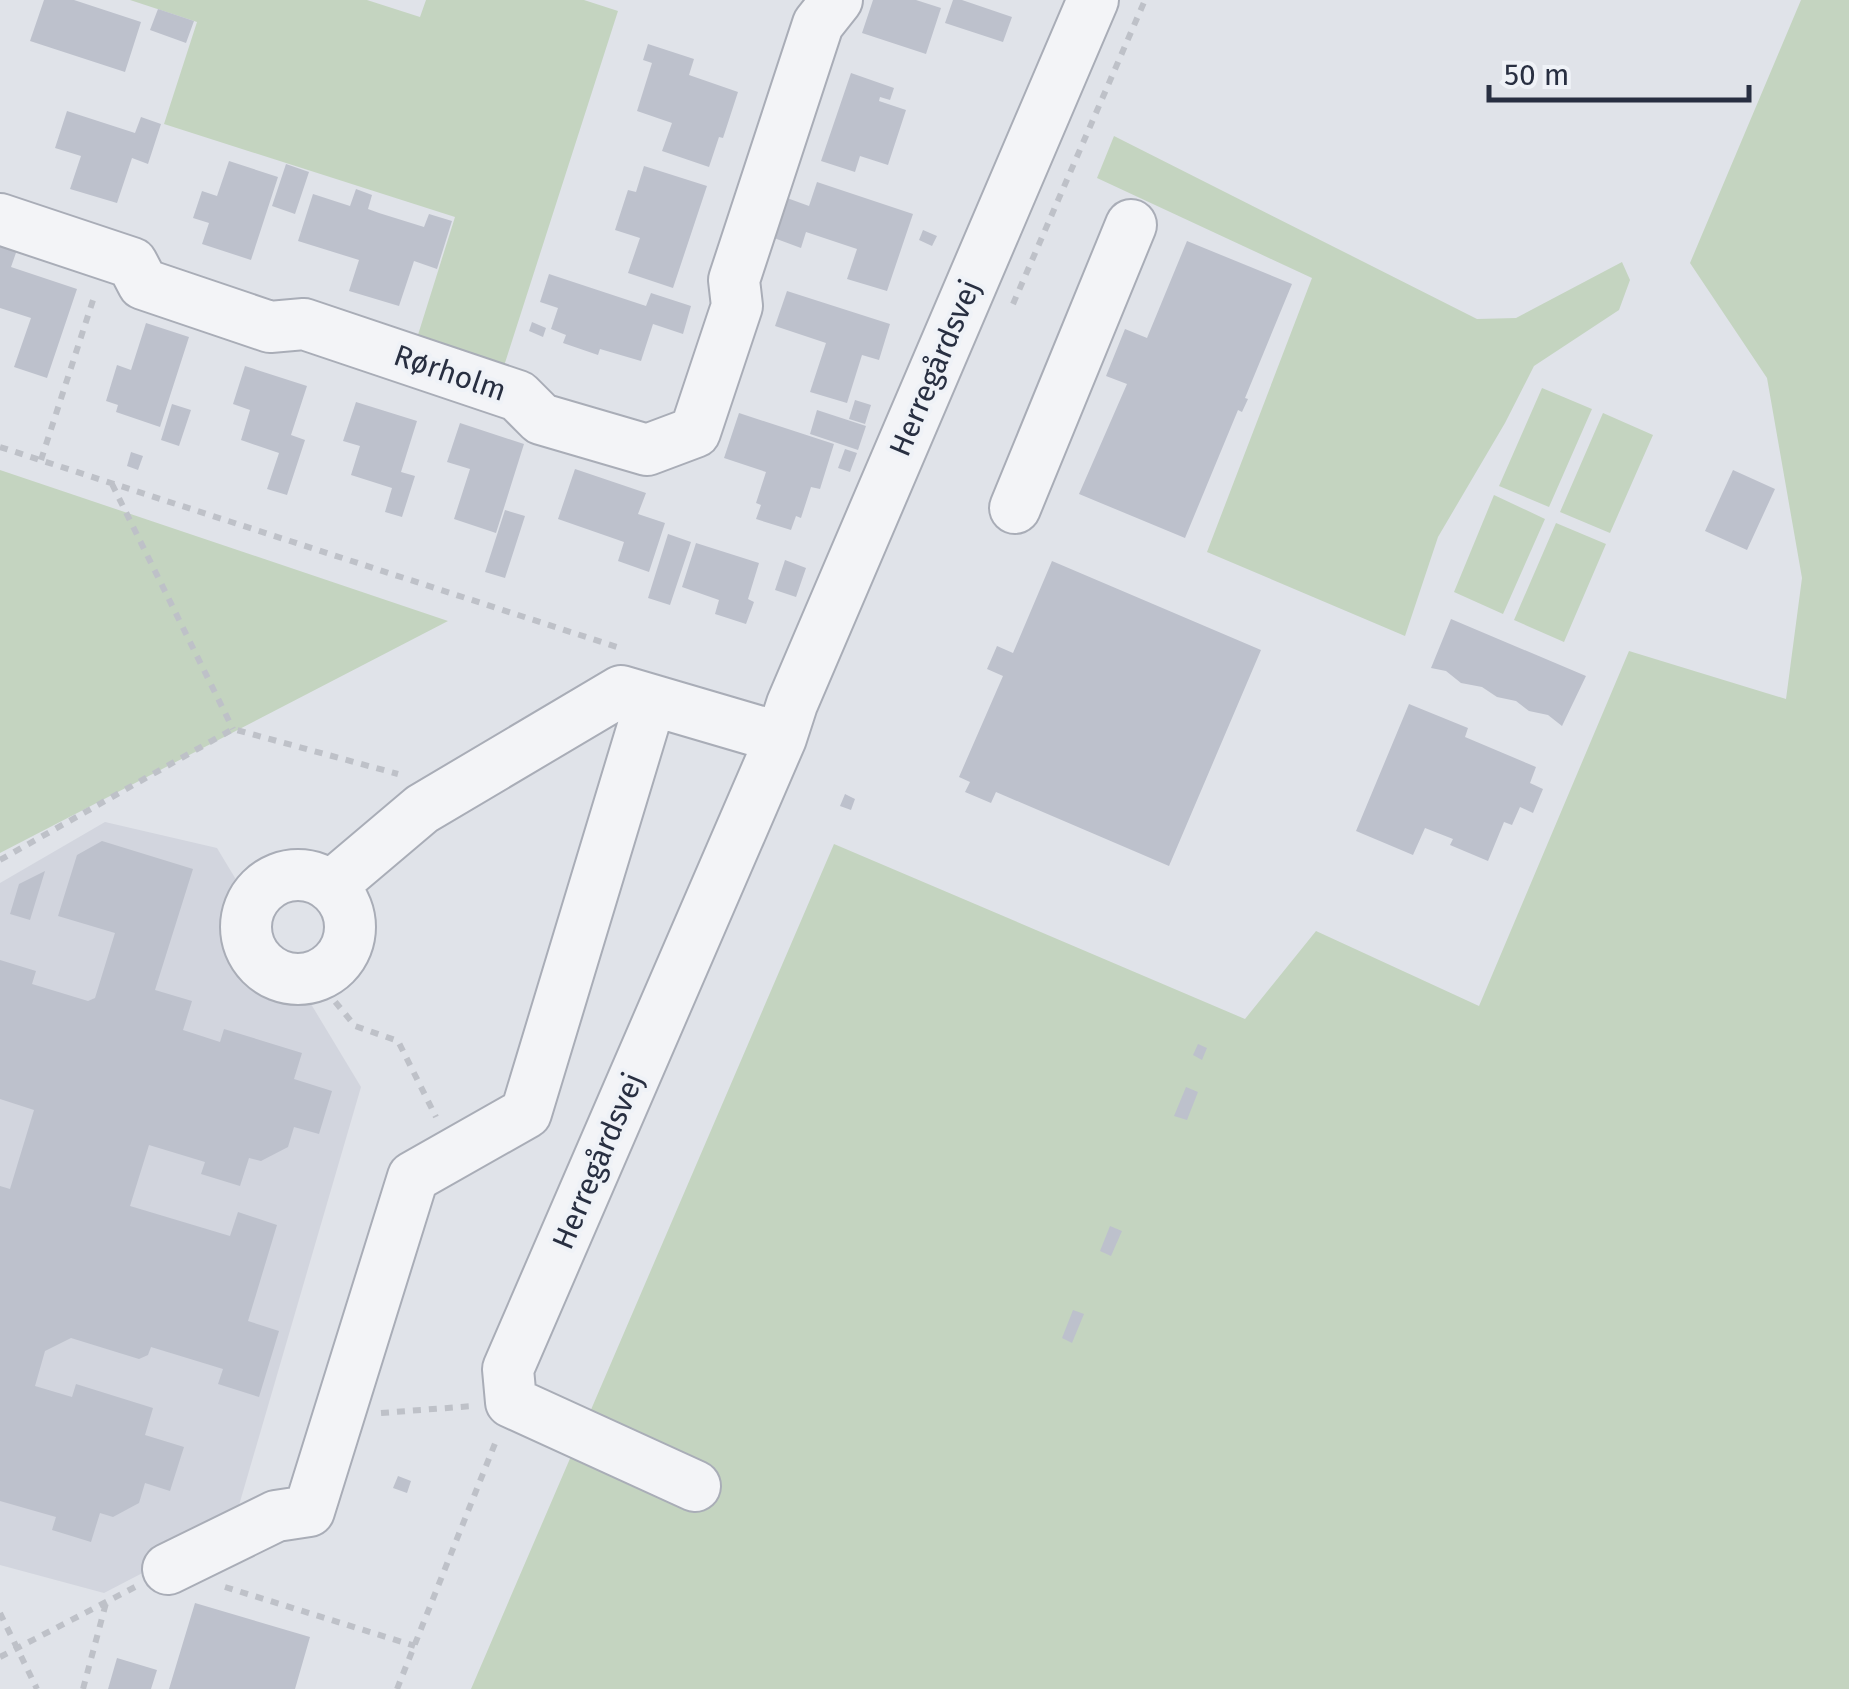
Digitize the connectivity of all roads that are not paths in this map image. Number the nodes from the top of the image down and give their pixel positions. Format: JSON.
{"nodes":[{"id":1,"x":837,"y":0,"type":"edge"},
{"id":2,"x":1093,"y":0,"type":"edge"},
{"id":3,"x":0,"y":219,"type":"edge"},
{"id":4,"x":1131,"y":225,"type":"dead end"},
{"id":5,"x":1015,"y":508,"type":"dead end"},
{"id":6,"x":651,"y":700,"type":"junction"},
{"id":7,"x":781,"y":738,"type":"junction"},
{"id":8,"x":331,"y":886,"type":"junction"},
{"id":9,"x":695,"y":1486,"type":"dead end"},
{"id":10,"x":168,"y":1569,"type":"road end"}],
"edges":[{"from":1,"to":3,"type":"street","name":"Rørholm"},
{"from":2,"to":7,"type":"street","name":"Herregårdsvej"},
{"from":4,"to":5,"type":"street"},
{"from":6,"to":7,"type":"street"},
{"from":6,"to":8,"type":"street"},
{"from":6,"to":10,"type":"street"},
{"from":7,"to":9,"type":"street","name":"Herregårdsvej"},
{"from":8,"to":8,"type":"street"}]}
